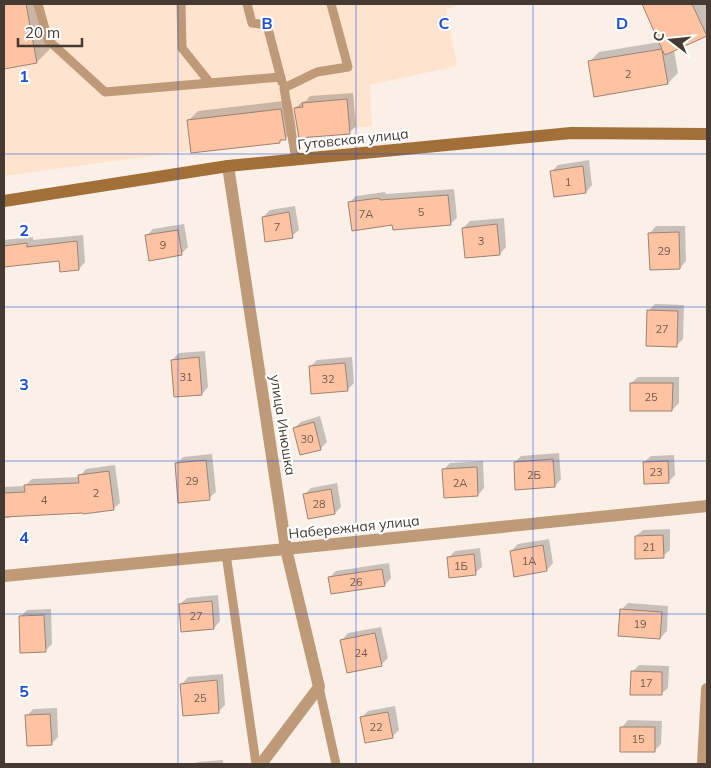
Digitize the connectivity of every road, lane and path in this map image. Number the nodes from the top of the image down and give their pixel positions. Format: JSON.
{"nodes":[{"id":1,"x":38,"y":4,"type":"edge"},
{"id":2,"x":181,"y":4,"type":"edge"},
{"id":3,"x":247,"y":4,"type":"edge"},
{"id":4,"x":330,"y":4,"type":"edge"},
{"id":5,"x":281,"y":77,"type":"junction"},
{"id":6,"x":210,"y":83,"type":"junction"},
{"id":7,"x":284,"y":88,"type":"junction"},
{"id":8,"x":707,"y":134,"type":"edge"},
{"id":9,"x":296,"y":160,"type":"junction"},
{"id":10,"x":228,"y":166,"type":"junction"},
{"id":11,"x":4,"y":202,"type":"edge"},
{"id":12,"x":707,"y":506,"type":"edge"},
{"id":13,"x":286,"y":549,"type":"junction"},
{"id":14,"x":226,"y":554,"type":"junction"},
{"id":15,"x":4,"y":576,"type":"edge"},
{"id":16,"x":319,"y":687,"type":"junction"},
{"id":17,"x":707,"y":689,"type":"edge"},
{"id":18,"x":256,"y":764,"type":"edge"},
{"id":19,"x":261,"y":764,"type":"edge"},
{"id":20,"x":336,"y":764,"type":"edge"},
{"id":21,"x":703,"y":764,"type":"edge"}],
"edges":[{"from":1,"to":6,"type":"lane"},
{"from":2,"to":6,"type":"lane"},
{"from":3,"to":5,"type":"lane"},
{"from":4,"to":7,"type":"lane"},
{"from":5,"to":6,"type":"lane"},
{"from":5,"to":7,"type":"lane"},
{"from":7,"to":9,"type":"lane"},
{"from":8,"to":9,"type":"street","name":"Гутовская улица"},
{"from":9,"to":10,"type":"street","name":"Гутовская улица"},
{"from":10,"to":11,"type":"street","name":"Гутовская улица"},
{"from":10,"to":13,"type":"street","name":"улица Инюшка"},
{"from":12,"to":13,"type":"street","name":"Набережная улица"},
{"from":13,"to":14,"type":"street","name":"Набережная улица"},
{"from":13,"to":16,"type":"street","name":"улица Инюшка"},
{"from":14,"to":15,"type":"street","name":"Набережная улица"},
{"from":14,"to":18,"type":"lane"},
{"from":16,"to":19,"type":"street"},
{"from":16,"to":20,"type":"lane","name":"улица Инюшка"},
{"from":17,"to":21,"type":"street"}]}
